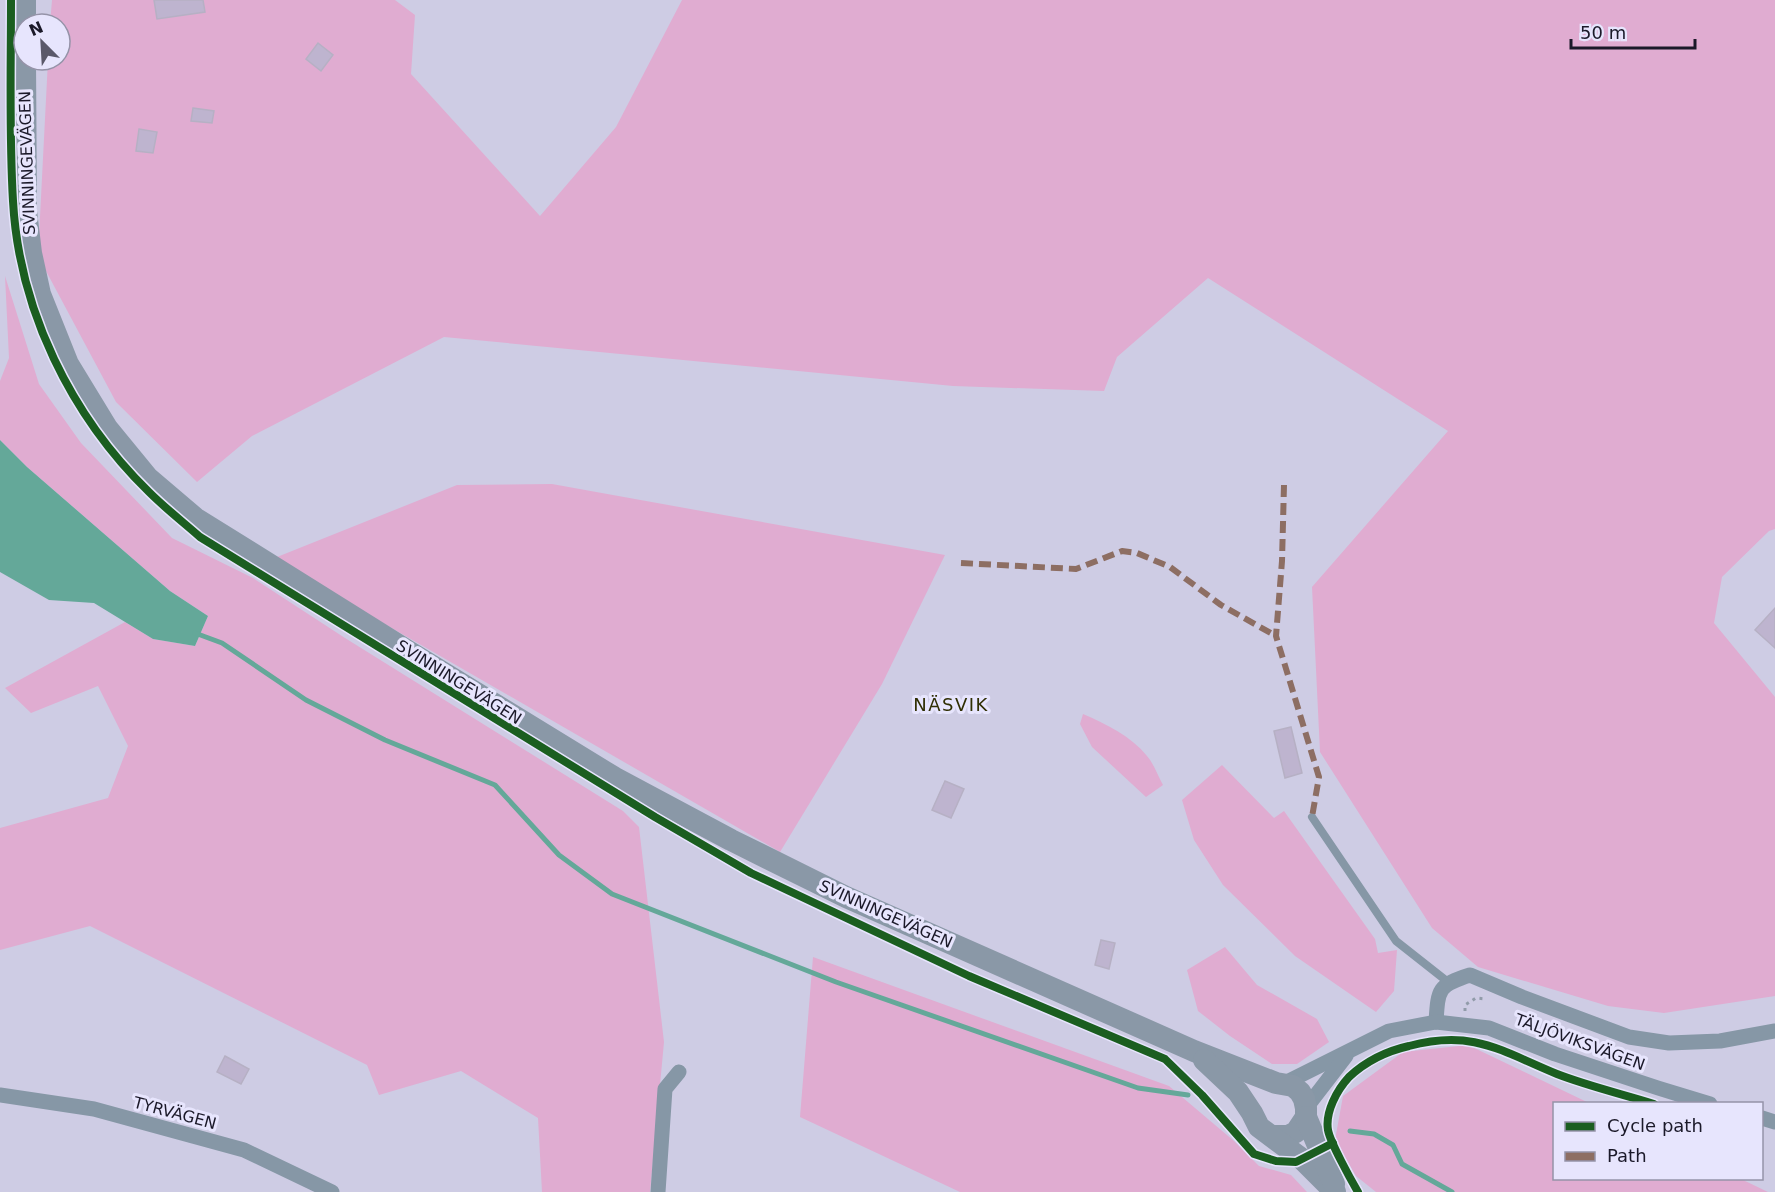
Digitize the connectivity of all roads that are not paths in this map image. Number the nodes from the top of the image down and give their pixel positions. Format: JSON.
{"nodes":[{"id":1,"x":26,"y":72,"type":"edge"},
{"id":2,"x":1312,"y":817,"type":"dead end"},
{"id":3,"x":1448,"y":982,"type":"junction"},
{"id":4,"x":1436,"y":1022,"type":"junction"},
{"id":5,"x":1775,"y":1031,"type":"edge"},
{"id":6,"x":1194,"y":1051,"type":"junction"},
{"id":7,"x":1347,"y":1053,"type":"junction"},
{"id":8,"x":679,"y":1072,"type":"dead end"},
{"id":9,"x":1280,"y":1083,"type":"junction"},
{"id":10,"x":0,"y":1095,"type":"edge"},
{"id":11,"x":1704,"y":1102,"type":"edge"},
{"id":12,"x":1306,"y":1112,"type":"junction"},
{"id":13,"x":1252,"y":1113,"type":"junction"},
{"id":14,"x":1272,"y":1136,"type":"junction"},
{"id":15,"x":332,"y":1192,"type":"edge"},
{"id":16,"x":658,"y":1192,"type":"edge"},
{"id":17,"x":1336,"y":1192,"type":"edge"}],
"edges":[{"from":1,"to":6,"type":"main road","name":"SVINNINGEVÄGEN"},
{"from":2,"to":3,"type":"lane"},
{"from":3,"to":4,"type":"street"},
{"from":3,"to":5,"type":"street"},
{"from":4,"to":7,"type":"street","name":"TÄLJÖVIKSVÄGEN"},
{"from":4,"to":11,"type":"street","name":"TÄLJÖVIKSVÄGEN"},
{"from":6,"to":9,"type":"main road","name":"SVINNINGEVÄGEN"},
{"from":6,"to":13,"type":"main road","name":"SVINNINGEVÄGEN"},
{"from":7,"to":9,"type":"street","name":"TÄLJÖVIKSVÄGEN"},
{"from":7,"to":12,"type":"street"},
{"from":8,"to":16,"type":"street"},
{"from":9,"to":12,"type":"main road","name":"SVINNINGEVÄGEN"},
{"from":9,"to":13,"type":"main road"},
{"from":10,"to":15,"type":"street","name":"TYRVÄGEN"},
{"from":12,"to":14,"type":"main road"},
{"from":12,"to":17,"type":"main road","name":"SVINNINGEVÄGEN"},
{"from":13,"to":14,"type":"main road","name":"SVINNINGEVÄGEN"},
{"from":14,"to":17,"type":"main road","name":"SVINNINGEVÄGEN"}]}
